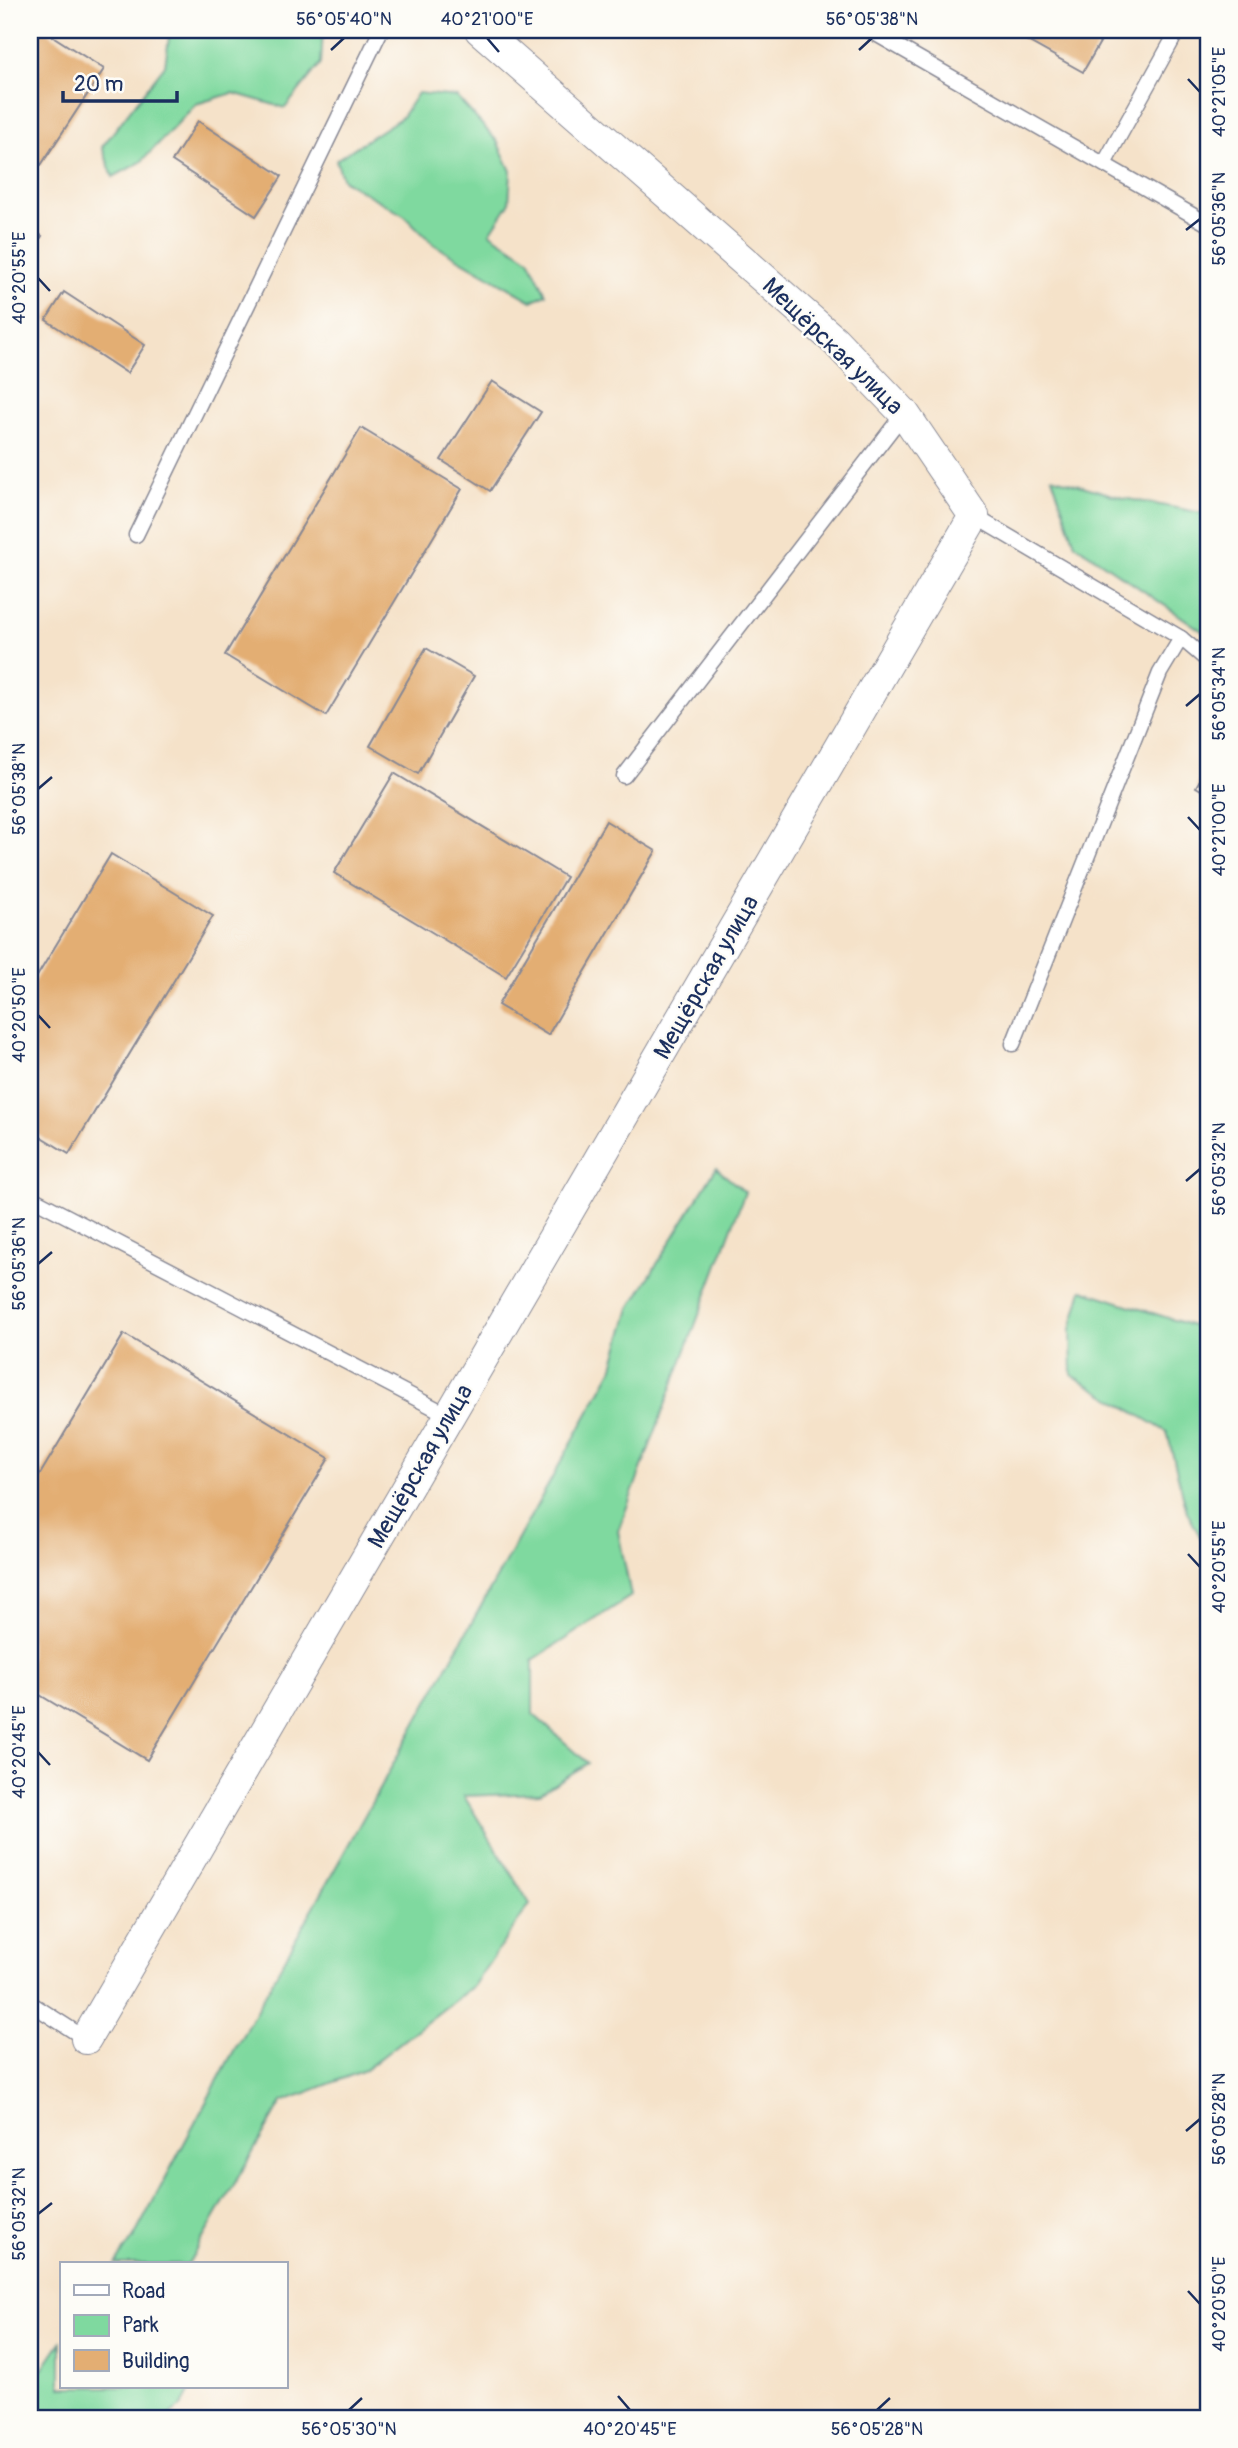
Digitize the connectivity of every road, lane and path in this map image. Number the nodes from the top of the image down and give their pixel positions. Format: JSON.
{"nodes":[{"id":1,"x":381,"y":30,"type":"edge"},
{"id":2,"x":480,"y":30,"type":"edge"},
{"id":3,"x":869,"y":30,"type":"edge"},
{"id":4,"x":1178,"y":30,"type":"edge"},
{"id":5,"x":1104,"y":164,"type":"junction"},
{"id":6,"x":1208,"y":223,"type":"edge"},
{"id":7,"x":904,"y":413,"type":"junction"},
{"id":8,"x":974,"y":516,"type":"junction"},
{"id":9,"x":136,"y":535,"type":"dead end"},
{"id":10,"x":1181,"y":638,"type":"junction"},
{"id":11,"x":1208,"y":661,"type":"edge"},
{"id":12,"x":624,"y":776,"type":"dead end"},
{"id":13,"x":1013,"y":1044,"type":"dead end"},
{"id":14,"x":30,"y":1197,"type":"edge"},
{"id":15,"x":450,"y":1416,"type":"junction"},
{"id":16,"x":30,"y":2003,"type":"edge"},
{"id":17,"x":86,"y":2039,"type":"joint"}],
"edges":[{"from":1,"to":9,"type":"lane"},
{"from":2,"to":7,"type":"street","name":"Мещёрская улица"},
{"from":3,"to":5,"type":"lane"},
{"from":4,"to":5,"type":"lane"},
{"from":5,"to":6,"type":"lane"},
{"from":7,"to":8,"type":"street","name":"Мещёрская улица"},
{"from":7,"to":12,"type":"lane"},
{"from":8,"to":10,"type":"lane"},
{"from":8,"to":15,"type":"street","name":"Мещёрская улица"},
{"from":10,"to":11,"type":"lane"},
{"from":10,"to":13,"type":"lane"},
{"from":14,"to":15,"type":"lane"},
{"from":15,"to":17,"type":"street","name":"Мещёрская улица"},
{"from":16,"to":17,"type":"lane"}]}
